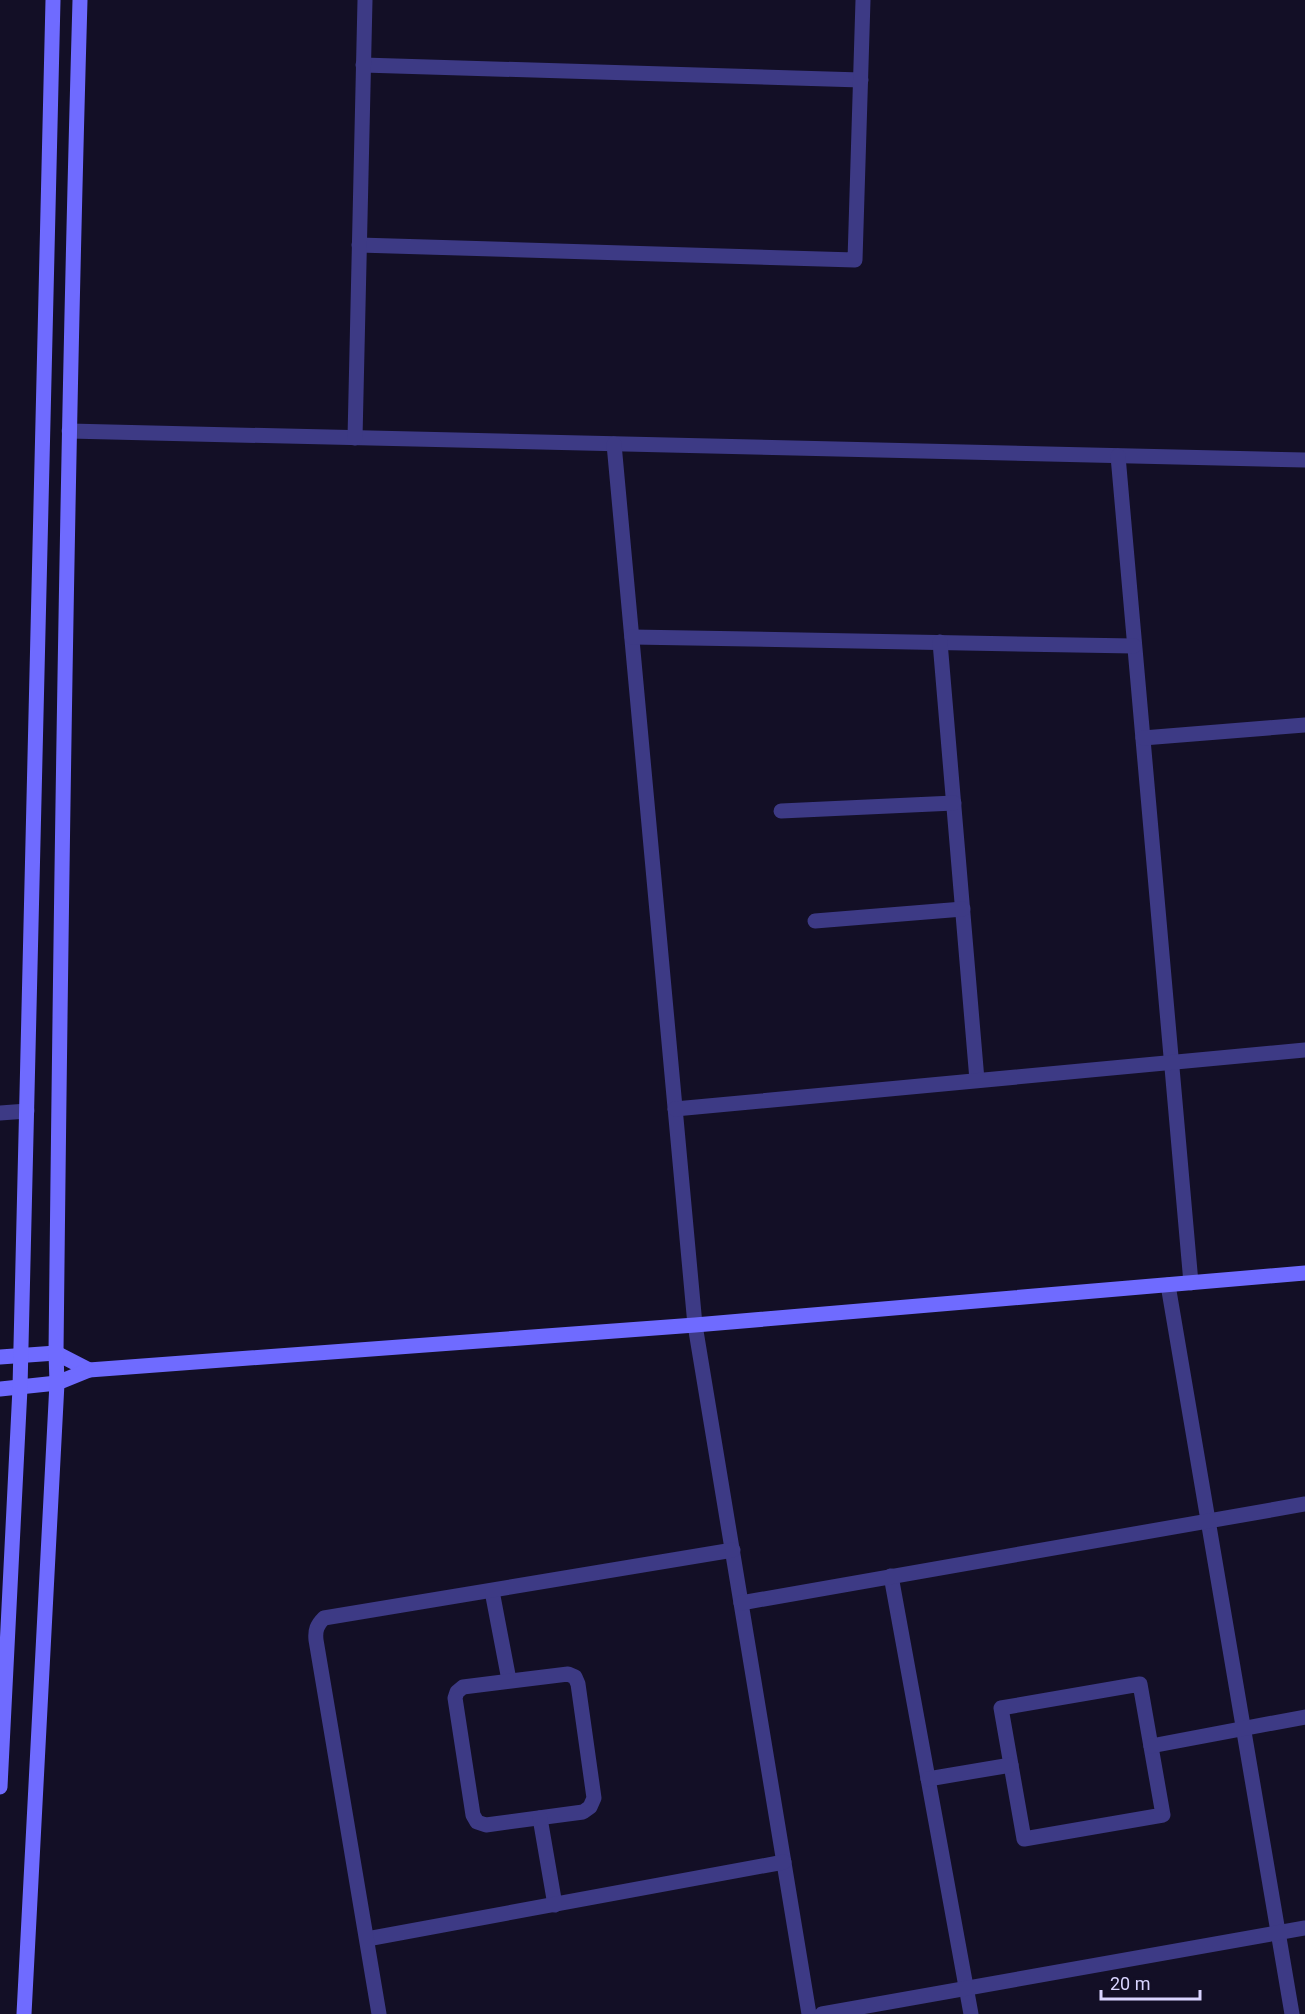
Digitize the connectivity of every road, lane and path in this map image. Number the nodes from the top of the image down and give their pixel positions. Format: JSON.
{"nodes":[{"id":1,"x":53,"y":0,"type":"edge"},
{"id":2,"x":80,"y":0,"type":"edge"},
{"id":3,"x":365,"y":0,"type":"edge"},
{"id":4,"x":863,"y":0,"type":"edge"},
{"id":5,"x":363,"y":65,"type":"junction"},
{"id":6,"x":861,"y":80,"type":"junction"},
{"id":7,"x":359,"y":246,"type":"junction"},
{"id":8,"x":69,"y":431,"type":"junction"},
{"id":9,"x":355,"y":438,"type":"junction"},
{"id":10,"x":614,"y":444,"type":"junction"},
{"id":11,"x":1118,"y":456,"type":"junction"},
{"id":12,"x":1305,"y":460,"type":"edge"},
{"id":13,"x":632,"y":637,"type":"junction"},
{"id":14,"x":940,"y":642,"type":"junction"},
{"id":15,"x":1134,"y":646,"type":"junction"},
{"id":16,"x":1305,"y":725,"type":"edge"},
{"id":17,"x":1143,"y":738,"type":"junction"},
{"id":18,"x":954,"y":803,"type":"junction"},
{"id":19,"x":781,"y":811,"type":"dead end"},
{"id":20,"x":963,"y":909,"type":"junction"},
{"id":21,"x":815,"y":921,"type":"dead end"},
{"id":22,"x":1305,"y":1050,"type":"edge"},
{"id":23,"x":1172,"y":1062,"type":"junction"},
{"id":24,"x":977,"y":1080,"type":"junction"},
{"id":25,"x":675,"y":1108,"type":"junction"},
{"id":26,"x":27,"y":1111,"type":"junction"},
{"id":27,"x":0,"y":1113,"type":"edge"},
{"id":28,"x":1305,"y":1273,"type":"edge"},
{"id":29,"x":1191,"y":1283,"type":"junction"},
{"id":30,"x":1168,"y":1285,"type":"junction"},
{"id":31,"x":695,"y":1325,"type":"junction"},
{"id":32,"x":56,"y":1353,"type":"junction"},
{"id":33,"x":21,"y":1355,"type":"junction"},
{"id":34,"x":0,"y":1357,"type":"edge"},
{"id":35,"x":89,"y":1370,"type":"junction"},
{"id":36,"x":57,"y":1383,"type":"junction"},
{"id":37,"x":20,"y":1388,"type":"junction"},
{"id":38,"x":0,"y":1389,"type":"edge"},
{"id":39,"x":1305,"y":1504,"type":"edge"},
{"id":40,"x":1208,"y":1520,"type":"junction"},
{"id":41,"x":733,"y":1550,"type":"junction"},
{"id":42,"x":891,"y":1576,"type":"junction"},
{"id":43,"x":492,"y":1591,"type":"junction"},
{"id":44,"x":741,"y":1603,"type":"junction"},
{"id":45,"x":509,"y":1680,"type":"junction"},
{"id":46,"x":1305,"y":1717,"type":"edge"},
{"id":47,"x":1244,"y":1728,"type":"junction"},
{"id":48,"x":1151,"y":1746,"type":"junction"},
{"id":49,"x":1011,"y":1765,"type":"junction"},
{"id":50,"x":928,"y":1779,"type":"junction"},
{"id":51,"x":0,"y":1787,"type":"edge"},
{"id":52,"x":540,"y":1818,"type":"junction"},
{"id":53,"x":784,"y":1862,"type":"junction"},
{"id":54,"x":555,"y":1905,"type":"junction"},
{"id":55,"x":1305,"y":1928,"type":"edge"},
{"id":56,"x":1278,"y":1932,"type":"junction"},
{"id":57,"x":367,"y":1940,"type":"junction"},
{"id":58,"x":967,"y":1988,"type":"junction"},
{"id":59,"x":24,"y":2014,"type":"edge"},
{"id":60,"x":379,"y":2014,"type":"edge"},
{"id":61,"x":809,"y":2014,"type":"edge"},
{"id":62,"x":822,"y":2014,"type":"edge"},
{"id":63,"x":971,"y":2014,"type":"edge"},
{"id":64,"x":1292,"y":2014,"type":"edge"}],
"edges":[{"from":1,"to":26,"type":"street"},
{"from":2,"to":8,"type":"street"},
{"from":3,"to":5,"type":"street"},
{"from":4,"to":6,"type":"street"},
{"from":5,"to":6,"type":"street"},
{"from":5,"to":7,"type":"street"},
{"from":6,"to":7,"type":"street"},
{"from":7,"to":9,"type":"street"},
{"from":8,"to":9,"type":"street"},
{"from":8,"to":32,"type":"street"},
{"from":9,"to":10,"type":"street"},
{"from":10,"to":11,"type":"street"},
{"from":10,"to":13,"type":"street"},
{"from":11,"to":12,"type":"street"},
{"from":11,"to":15,"type":"street"},
{"from":13,"to":14,"type":"street"},
{"from":13,"to":25,"type":"street"},
{"from":14,"to":15,"type":"street"},
{"from":14,"to":18,"type":"street"},
{"from":15,"to":17,"type":"street"},
{"from":16,"to":17,"type":"street"},
{"from":17,"to":23,"type":"street"},
{"from":18,"to":19,"type":"street"},
{"from":18,"to":20,"type":"street"},
{"from":20,"to":21,"type":"street"},
{"from":20,"to":24,"type":"street"},
{"from":22,"to":23,"type":"street"},
{"from":23,"to":24,"type":"street"},
{"from":23,"to":29,"type":"street"},
{"from":24,"to":25,"type":"street"},
{"from":25,"to":31,"type":"street"},
{"from":26,"to":27,"type":"street"},
{"from":26,"to":33,"type":"street"},
{"from":28,"to":29,"type":"street"},
{"from":29,"to":30,"type":"street"},
{"from":30,"to":31,"type":"street"},
{"from":30,"to":40,"type":"street"},
{"from":31,"to":35,"type":"street"},
{"from":31,"to":41,"type":"street"},
{"from":32,"to":33,"type":"street"},
{"from":32,"to":35,"type":"street"},
{"from":32,"to":36,"type":"street"},
{"from":33,"to":34,"type":"street"},
{"from":33,"to":37,"type":"street"},
{"from":35,"to":36,"type":"street"},
{"from":36,"to":37,"type":"street"},
{"from":36,"to":59,"type":"street"},
{"from":37,"to":38,"type":"street"},
{"from":37,"to":51,"type":"street"},
{"from":39,"to":40,"type":"street"},
{"from":40,"to":42,"type":"street"},
{"from":40,"to":47,"type":"street"},
{"from":41,"to":43,"type":"street"},
{"from":41,"to":44,"type":"street"},
{"from":42,"to":44,"type":"street"},
{"from":42,"to":50,"type":"street"},
{"from":43,"to":45,"type":"street"},
{"from":43,"to":57,"type":"street"},
{"from":44,"to":53,"type":"street"},
{"from":45,"to":52,"type":"street"},
{"from":45,"to":52,"type":"street"},
{"from":46,"to":47,"type":"street"},
{"from":47,"to":48,"type":"street"},
{"from":47,"to":56,"type":"street"},
{"from":48,"to":49,"type":"street"},
{"from":48,"to":49,"type":"street"},
{"from":49,"to":50,"type":"street"},
{"from":50,"to":58,"type":"street"},
{"from":52,"to":54,"type":"street"},
{"from":53,"to":54,"type":"street"},
{"from":53,"to":61,"type":"street"},
{"from":54,"to":57,"type":"street"},
{"from":55,"to":56,"type":"street"},
{"from":56,"to":58,"type":"street"},
{"from":56,"to":64,"type":"street"},
{"from":57,"to":60,"type":"street"},
{"from":58,"to":62,"type":"street"},
{"from":58,"to":63,"type":"street"}]}
